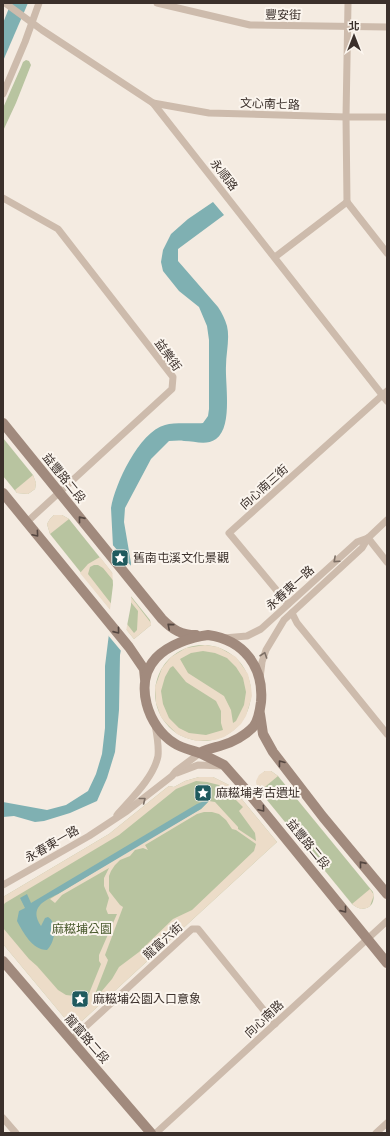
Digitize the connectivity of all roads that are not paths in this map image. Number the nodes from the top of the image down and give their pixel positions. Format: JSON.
{"nodes":[{"id":1,"x":5,"y":3,"type":"edge"},
{"id":2,"x":39,"y":3,"type":"edge"},
{"id":3,"x":157,"y":3,"type":"edge"},
{"id":4,"x":348,"y":3,"type":"edge"},
{"id":5,"x":32,"y":22,"type":"junction"},
{"id":6,"x":348,"y":27,"type":"junction"},
{"id":7,"x":387,"y":27,"type":"edge"},
{"id":8,"x":3,"y":94,"type":"edge"},
{"id":9,"x":153,"y":103,"type":"junction"},
{"id":10,"x":346,"y":117,"type":"junction"},
{"id":11,"x":387,"y":117,"type":"edge"},
{"id":12,"x":3,"y":198,"type":"edge"},
{"id":13,"x":347,"y":202,"type":"junction"},
{"id":14,"x":387,"y":253,"type":"edge"},
{"id":15,"x":275,"y":257,"type":"junction"},
{"id":16,"x":385,"y":396,"type":"edge"},
{"id":17,"x":3,"y":423,"type":"edge"},
{"id":18,"x":59,"y":492,"type":"junction"},
{"id":19,"x":3,"y":493,"type":"edge"},
{"id":20,"x":387,"y":520,"type":"edge"},
{"id":21,"x":26,"y":522,"type":"junction"},
{"id":22,"x":368,"y":538,"type":"junction"},
{"id":23,"x":387,"y":562,"type":"edge"},
{"id":24,"x":288,"y":604,"type":"junction"},
{"id":25,"x":292,"y":613,"type":"junction"},
{"id":26,"x":206,"y":635,"type":"junction"},
{"id":27,"x":220,"y":638,"type":"junction"},
{"id":28,"x":260,"y":679,"type":"junction"},
{"id":29,"x":145,"y":685,"type":"junction"},
{"id":30,"x":260,"y":712,"type":"junction"},
{"id":31,"x":154,"y":723,"type":"junction"},
{"id":32,"x":387,"y":734,"type":"edge"},
{"id":33,"x":200,"y":752,"type":"junction"},
{"id":34,"x":225,"y":766,"type":"junction"},
{"id":35,"x":172,"y":776,"type":"junction"},
{"id":36,"x":112,"y":821,"type":"junction"},
{"id":37,"x":3,"y":885,"type":"edge"},
{"id":38,"x":387,"y":894,"type":"edge"},
{"id":39,"x":387,"y":921,"type":"edge"},
{"id":40,"x":367,"y":938,"type":"junction"},
{"id":41,"x":3,"y":961,"type":"edge"},
{"id":42,"x":387,"y":963,"type":"edge"},
{"id":43,"x":275,"y":1024,"type":"junction"},
{"id":44,"x":71,"y":1040,"type":"junction"},
{"id":45,"x":3,"y":1118,"type":"edge"},
{"id":46,"x":387,"y":1123,"type":"edge"},
{"id":47,"x":16,"y":1133,"type":"edge"},
{"id":48,"x":151,"y":1133,"type":"edge"},
{"id":49,"x":156,"y":1133,"type":"edge"},
{"id":50,"x":376,"y":1133,"type":"edge"}],
"edges":[{"from":1,"to":5,"type":"street","name":"永順路"},
{"from":2,"to":5,"type":"street"},
{"from":3,"to":6,"type":"street","name":"豐安街"},
{"from":4,"to":6,"type":"street"},
{"from":5,"to":8,"type":"street"},
{"from":5,"to":9,"type":"street","name":"永順路"},
{"from":6,"to":7,"type":"street","name":"豐安街"},
{"from":6,"to":10,"type":"street"},
{"from":9,"to":10,"type":"street","name":"文心南七路"},
{"from":9,"to":15,"type":"street","name":"永順路"},
{"from":10,"to":11,"type":"street","name":"文心南七路"},
{"from":10,"to":13,"type":"street"},
{"from":12,"to":18,"type":"street","name":"益樂街"},
{"from":13,"to":14,"type":"street"},
{"from":13,"to":15,"type":"street"},
{"from":15,"to":16,"type":"street","name":"永順路"},
{"from":16,"to":24,"type":"street","name":"向心南三街"},
{"from":17,"to":18,"type":"street","name":"益豐路二段"},
{"from":18,"to":21,"type":"street","name":"益樂街"},
{"from":26,"to":18,"type":"street","name":"益豐路二段","one_way":true},
{"from":19,"to":21,"type":"street"},
{"from":20,"to":22,"type":"street","name":"永春東一路"},
{"from":21,"to":29,"type":"street","name":"益豐路二段","one_way":true},
{"from":22,"to":23,"type":"street"},
{"from":22,"to":24,"type":"street","name":"永春東一路","one_way":true},
{"from":22,"to":25,"type":"street","name":"永春東一路"},
{"from":24,"to":27,"type":"street","name":"永春東一路"},
{"from":28,"to":25,"type":"street","name":"永春東一路","one_way":true},
{"from":25,"to":32,"type":"street"},
{"from":26,"to":27,"type":"street","name":"益豐路二段"},
{"from":26,"to":29,"type":"street","name":"益豐路二段"},
{"from":27,"to":28,"type":"street","name":"益豐路二段"},
{"from":28,"to":30,"type":"street","name":"益豐路二段"},
{"from":29,"to":31,"type":"street","name":"益豐路二段"},
{"from":30,"to":33,"type":"street","name":"益豐路二段"},
{"from":38,"to":30,"type":"street","name":"益豐路二段","one_way":true},
{"from":31,"to":33,"type":"street","name":"益豐路二段"},
{"from":31,"to":36,"type":"street","name":"永春東一路"},
{"from":33,"to":34,"type":"street","name":"益豐路二段"},
{"from":33,"to":35,"type":"street","name":"永春東一路"},
{"from":34,"to":35,"type":"street"},
{"from":34,"to":40,"type":"street","name":"益豐路二段","one_way":true},
{"from":36,"to":35,"type":"street","name":"永春東一路","one_way":true},
{"from":36,"to":37,"type":"street","name":"永春東一路"},
{"from":39,"to":40,"type":"street","name":"向心南路"},
{"from":40,"to":42,"type":"street","name":"益豐路二段"},
{"from":40,"to":43,"type":"street","name":"向心南路"},
{"from":41,"to":44,"type":"street","name":"龍富路二段"},
{"from":43,"to":44,"type":"street","name":"龍富六街"},
{"from":43,"to":49,"type":"street","name":"向心南路"},
{"from":44,"to":48,"type":"street","name":"龍富路二段"},
{"from":45,"to":47,"type":"street"},
{"from":46,"to":50,"type":"street"}]}
